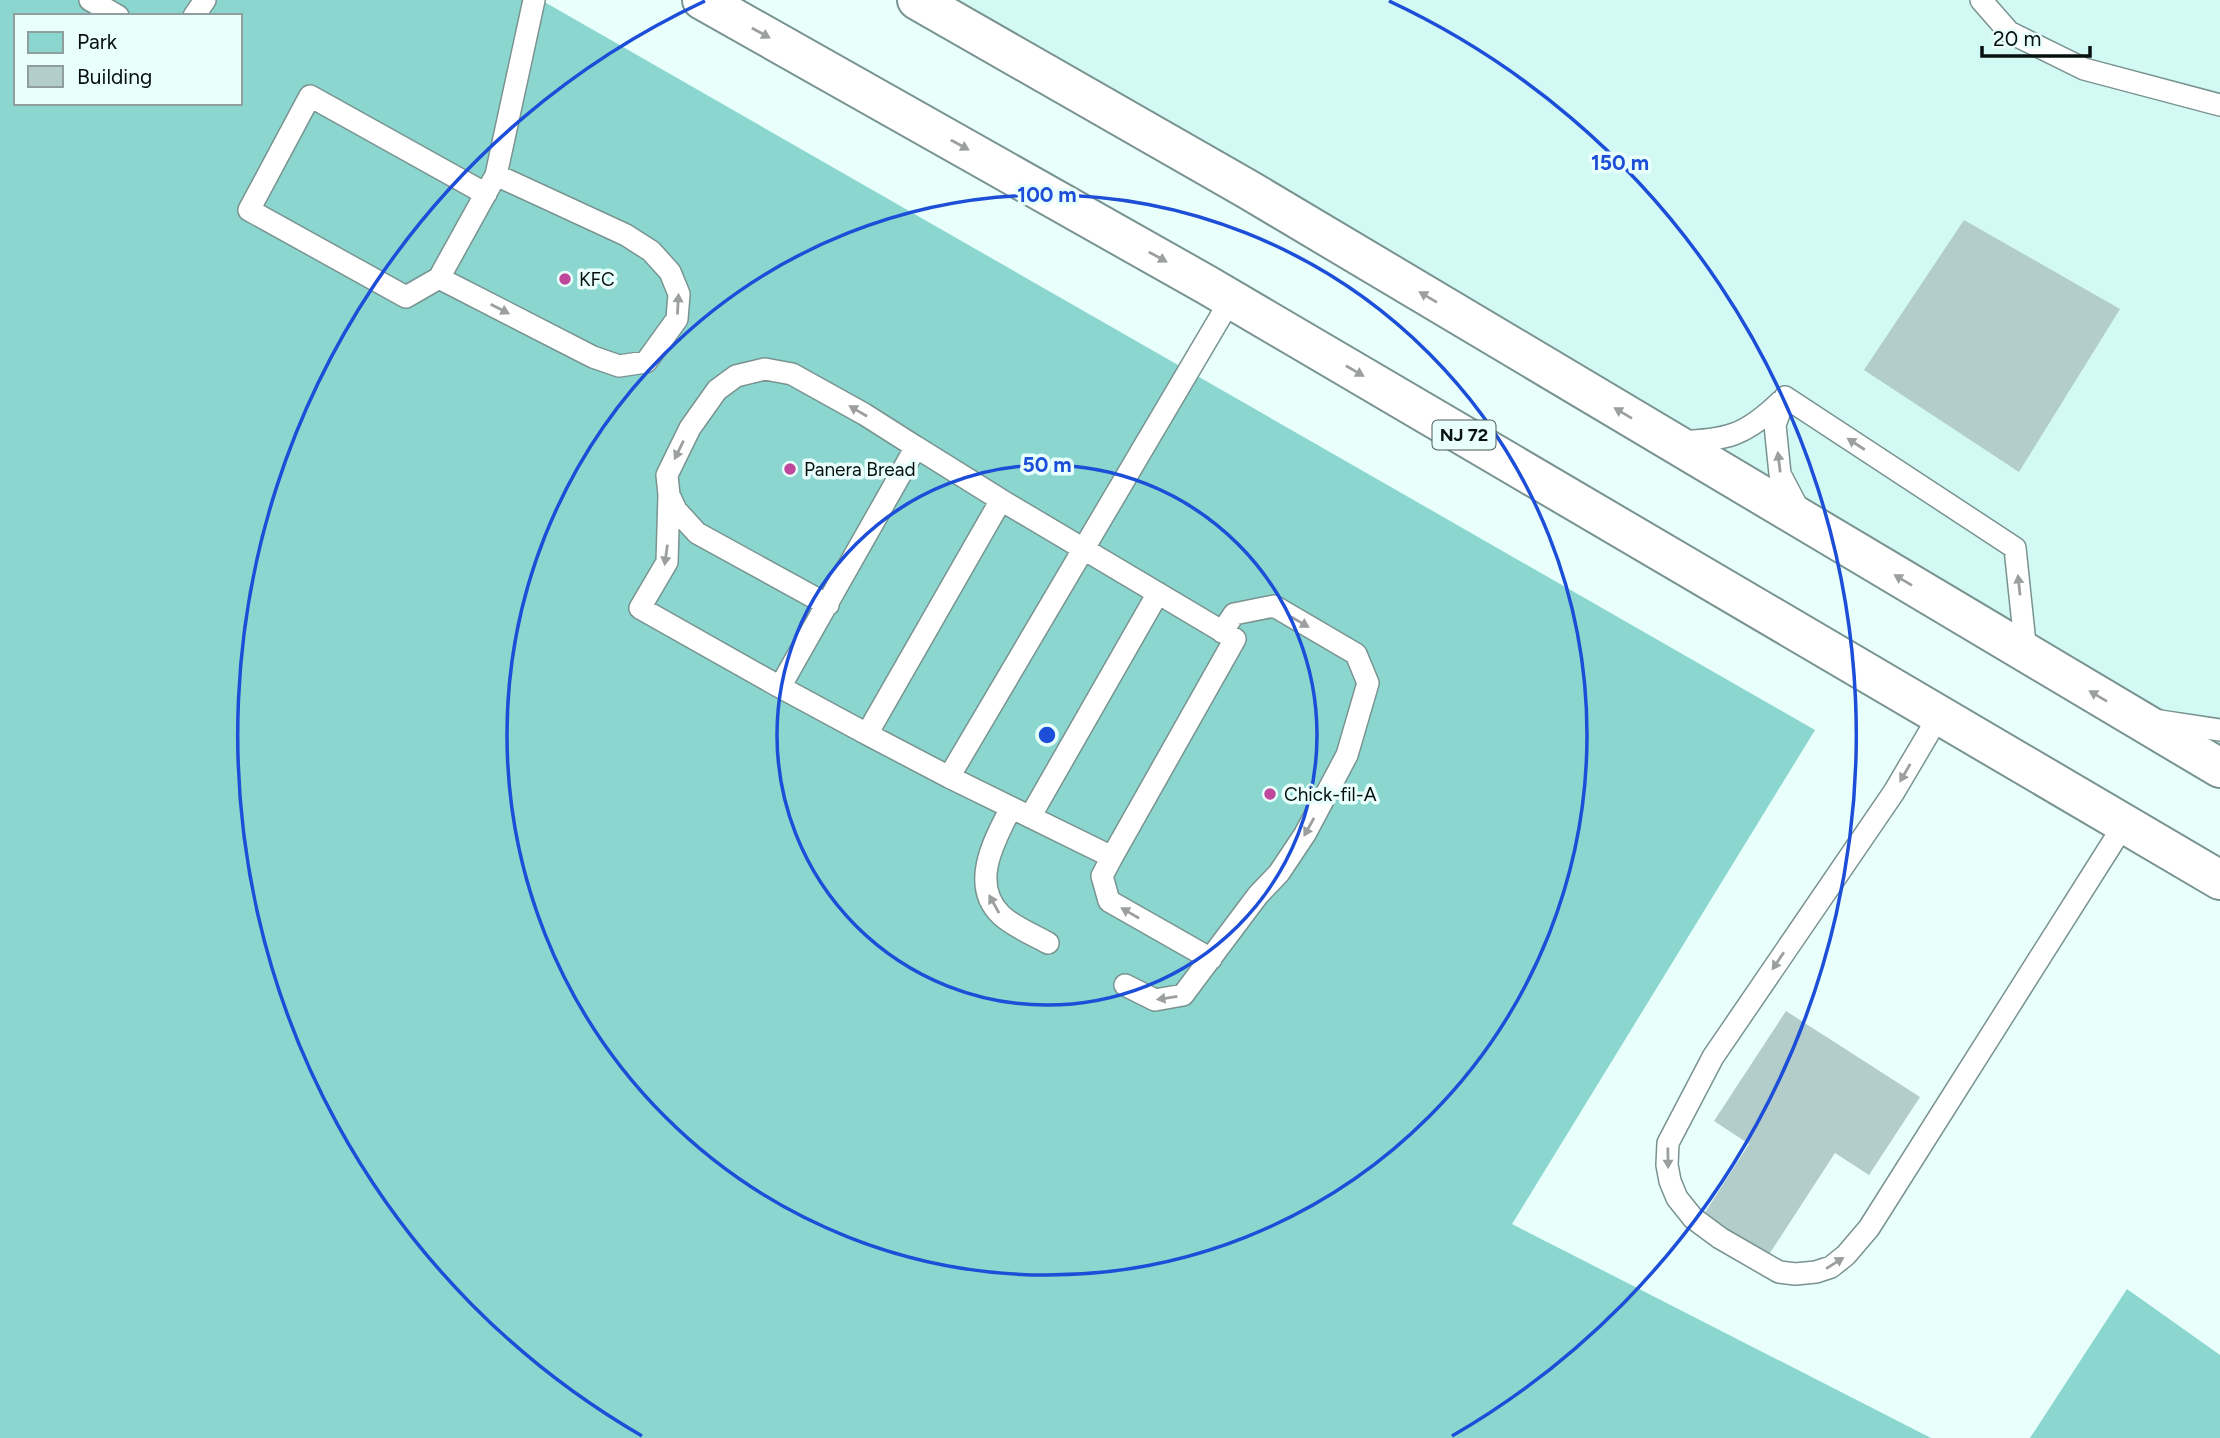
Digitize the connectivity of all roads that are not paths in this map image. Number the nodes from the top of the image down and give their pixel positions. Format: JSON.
{"nodes":[{"id":1,"x":90,"y":0,"type":"edge"},
{"id":2,"x":534,"y":0,"type":"edge"},
{"id":3,"x":702,"y":0,"type":"edge"},
{"id":4,"x":917,"y":0,"type":"edge"},
{"id":5,"x":1981,"y":0,"type":"edge"},
{"id":6,"x":114,"y":14,"type":"edge"},
{"id":7,"x":2220,"y":105,"type":"edge"},
{"id":8,"x":496,"y":175,"type":"junction"},
{"id":9,"x":485,"y":194,"type":"junction"},
{"id":10,"x":439,"y":278,"type":"junction"},
{"id":11,"x":1231,"y":299,"type":"junction"},
{"id":12,"x":1785,"y":397,"type":"junction"},
{"id":13,"x":1672,"y":442,"type":"junction"},
{"id":14,"x":916,"y":447,"type":"junction"},
{"id":15,"x":669,"y":495,"type":"junction"},
{"id":16,"x":1001,"y":500,"type":"junction"},
{"id":17,"x":1806,"y":522,"type":"junction"},
{"id":18,"x":1084,"y":548,"type":"junction"},
{"id":19,"x":1158,"y":593,"type":"junction"},
{"id":20,"x":828,"y":605,"type":"junction"},
{"id":21,"x":1222,"y":632,"type":"junction"},
{"id":22,"x":2026,"y":653,"type":"junction"},
{"id":23,"x":780,"y":687,"type":"junction"},
{"id":24,"x":1940,"y":714,"type":"junction"},
{"id":25,"x":2133,"y":717,"type":"junction"},
{"id":26,"x":2220,"y":730,"type":"edge"},
{"id":27,"x":867,"y":734,"type":"junction"},
{"id":28,"x":2220,"y":768,"type":"edge"},
{"id":29,"x":949,"y":777,"type":"junction"},
{"id":30,"x":1020,"y":812,"type":"junction"},
{"id":31,"x":2126,"y":823,"type":"junction"},
{"id":32,"x":1112,"y":857,"type":"junction"},
{"id":33,"x":2220,"y":880,"type":"edge"},
{"id":34,"x":1048,"y":943,"type":"dead end"},
{"id":35,"x":1211,"y":959,"type":"junction"},
{"id":36,"x":1125,"y":985,"type":"dead end"}],
"edges":[{"from":1,"to":6,"type":"lane"},
{"from":2,"to":8,"type":"lane"},
{"from":3,"to":11,"type":"highway","number":"NJ 72","one_way":true},
{"from":13,"to":4,"type":"highway","one_way":true},
{"from":5,"to":7,"type":"lane"},
{"from":8,"to":9,"type":"lane"},
{"from":10,"to":8,"type":"lane","one_way":true},
{"from":9,"to":10,"type":"lane"},
{"from":9,"to":10,"type":"lane"},
{"from":11,"to":18,"type":"lane"},
{"from":11,"to":24,"type":"highway","number":"NJ 72","one_way":true},
{"from":12,"to":13,"type":"lane"},
{"from":17,"to":12,"type":"lane","one_way":true},
{"from":22,"to":12,"type":"lane","one_way":true},
{"from":13,"to":17,"type":"highway"},
{"from":14,"to":15,"type":"lane","one_way":true},
{"from":14,"to":16,"type":"lane"},
{"from":14,"to":20,"type":"lane"},
{"from":15,"to":20,"type":"lane"},
{"from":15,"to":23,"type":"lane","one_way":true},
{"from":16,"to":18,"type":"lane"},
{"from":16,"to":27,"type":"lane"},
{"from":22,"to":17,"type":"highway","one_way":true},
{"from":18,"to":19,"type":"lane"},
{"from":18,"to":29,"type":"lane"},
{"from":19,"to":21,"type":"lane"},
{"from":19,"to":30,"type":"lane"},
{"from":20,"to":23,"type":"lane"},
{"from":21,"to":32,"type":"lane"},
{"from":21,"to":35,"type":"lane","one_way":true},
{"from":25,"to":22,"type":"highway","one_way":true},
{"from":23,"to":27,"type":"lane"},
{"from":24,"to":31,"type":"highway","number":"NJ 72"},
{"from":24,"to":31,"type":"lane","one_way":true},
{"from":25,"to":26,"type":"lane"},
{"from":25,"to":28,"type":"highway"},
{"from":27,"to":29,"type":"lane"},
{"from":29,"to":30,"type":"lane"},
{"from":30,"to":32,"type":"lane"},
{"from":34,"to":30,"type":"lane","one_way":true},
{"from":31,"to":33,"type":"highway","number":"NJ 72"},
{"from":35,"to":32,"type":"lane","one_way":true},
{"from":35,"to":36,"type":"lane","one_way":true}]}
